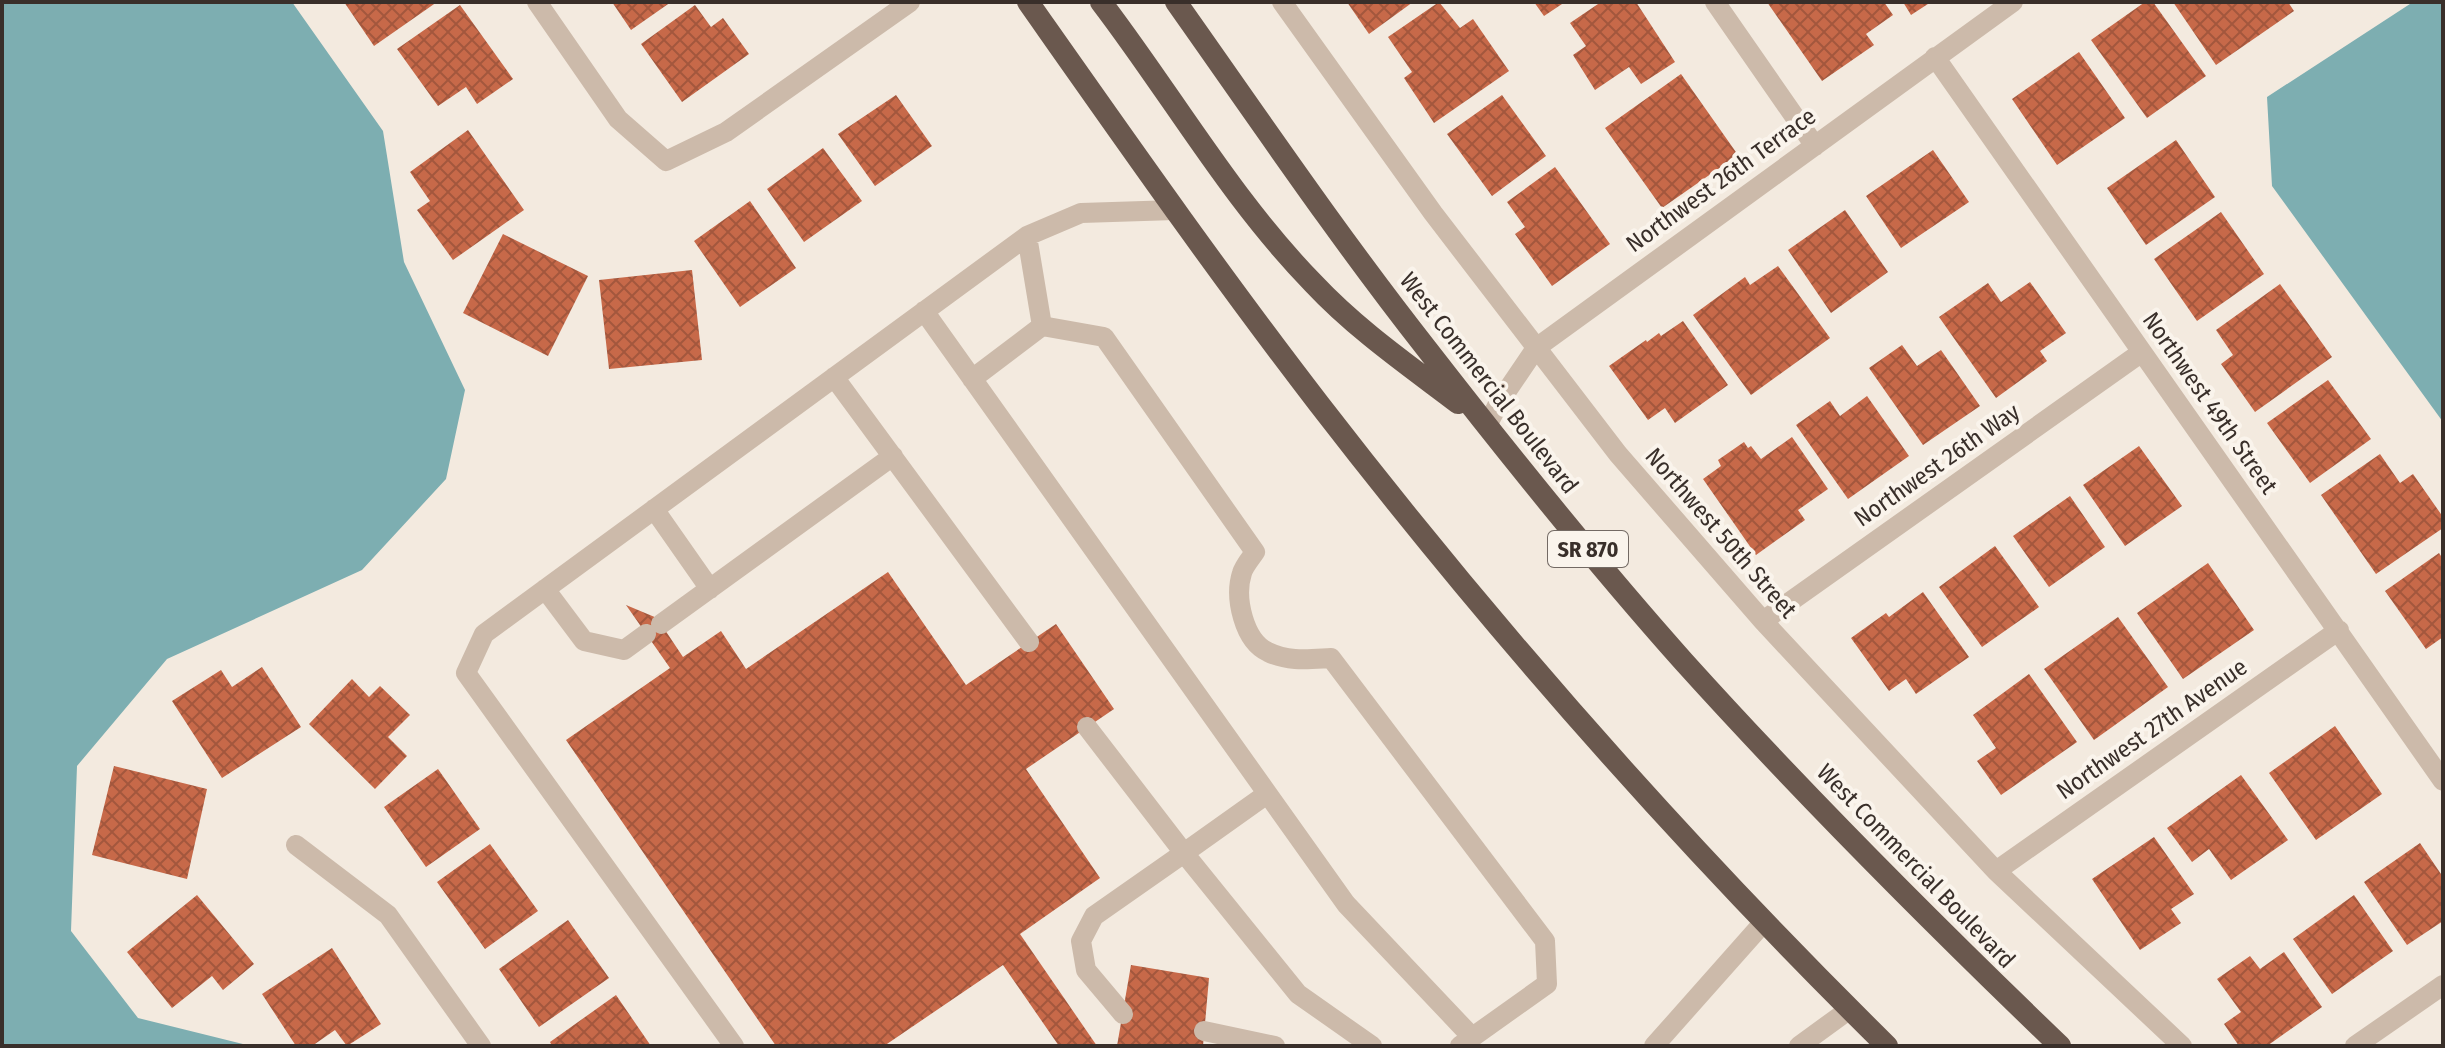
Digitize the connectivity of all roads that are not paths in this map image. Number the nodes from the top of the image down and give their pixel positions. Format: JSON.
{"nodes":[{"id":1,"x":537,"y":2,"type":"edge"},
{"id":2,"x":910,"y":2,"type":"edge"},
{"id":3,"x":1028,"y":2,"type":"edge"},
{"id":4,"x":1101,"y":2,"type":"edge"},
{"id":5,"x":1176,"y":2,"type":"edge"},
{"id":6,"x":1282,"y":2,"type":"edge"},
{"id":7,"x":1715,"y":2,"type":"edge"},
{"id":8,"x":2013,"y":2,"type":"edge"},
{"id":9,"x":1935,"y":57,"type":"junction"},
{"id":10,"x":1815,"y":146,"type":"junction"},
{"id":11,"x":1175,"y":210,"type":"junction"},
{"id":12,"x":1027,"y":236,"type":"junction"},
{"id":13,"x":924,"y":311,"type":"junction"},
{"id":14,"x":1042,"y":326,"type":"junction"},
{"id":15,"x":1536,"y":348,"type":"junction"},
{"id":16,"x":2142,"y":352,"type":"junction"},
{"id":17,"x":834,"y":377,"type":"junction"},
{"id":18,"x":972,"y":379,"type":"junction"},
{"id":19,"x":1487,"y":426,"type":"junction"},
{"id":20,"x":893,"y":456,"type":"junction"},
{"id":21,"x":654,"y":509,"type":"junction"},
{"id":22,"x":545,"y":589,"type":"junction"},
{"id":23,"x":710,"y":589,"type":"junction"},
{"id":24,"x":1763,"y":621,"type":"junction"},
{"id":25,"x":2339,"y":630,"type":"junction"},
{"id":26,"x":1029,"y":642,"type":"dead end"},
{"id":27,"x":1087,"y":727,"type":"dead end"},
{"id":28,"x":2443,"y":781,"type":"edge"},
{"id":29,"x":1267,"y":794,"type":"junction"},
{"id":30,"x":296,"y":845,"type":"dead end"},
{"id":31,"x":1184,"y":853,"type":"junction"},
{"id":32,"x":1996,"y":871,"type":"junction"},
{"id":33,"x":1764,"y":922,"type":"junction"},
{"id":34,"x":2443,"y":985,"type":"edge"},
{"id":35,"x":1850,"y":1009,"type":"junction"},
{"id":36,"x":1123,"y":1014,"type":"dead end"},
{"id":37,"x":1204,"y":1031,"type":"dead end"},
{"id":38,"x":1466,"y":1042,"type":"edge"},
{"id":39,"x":481,"y":1046,"type":"edge"},
{"id":40,"x":734,"y":1046,"type":"edge"},
{"id":41,"x":1275,"y":1046,"type":"edge"},
{"id":42,"x":1372,"y":1046,"type":"edge"},
{"id":43,"x":1654,"y":1046,"type":"edge"},
{"id":44,"x":1799,"y":1046,"type":"edge"},
{"id":45,"x":1887,"y":1046,"type":"edge"},
{"id":46,"x":2060,"y":1046,"type":"edge"},
{"id":47,"x":2182,"y":1046,"type":"edge"},
{"id":48,"x":2355,"y":1046,"type":"edge"}],
"edges":[{"from":1,"to":2,"type":"street"},
{"from":3,"to":11,"type":"highway"},
{"from":4,"to":19,"type":"highway"},
{"from":5,"to":19,"type":"highway","name":"West Commercial Boulevard","number":"SR 870"},
{"from":6,"to":15,"type":"street","name":"Northwest 50th Street"},
{"from":7,"to":10,"type":"street"},
{"from":8,"to":9,"type":"street","name":"Northwest 26th Terrace"},
{"from":9,"to":10,"type":"street","name":"Northwest 26th Terrace"},
{"from":9,"to":16,"type":"street","name":"Northwest 49th Street"},
{"from":10,"to":15,"type":"street","name":"Northwest 26th Terrace"},
{"from":11,"to":12,"type":"street"},
{"from":11,"to":33,"type":"highway"},
{"from":12,"to":13,"type":"street"},
{"from":12,"to":14,"type":"street"},
{"from":13,"to":17,"type":"street"},
{"from":13,"to":18,"type":"street"},
{"from":14,"to":18,"type":"street"},
{"from":14,"to":38,"type":"street"},
{"from":15,"to":19,"type":"street","name":"Northwest 26th Terrace"},
{"from":15,"to":24,"type":"street","name":"Northwest 50th Street"},
{"from":16,"to":24,"type":"street","name":"Northwest 26th Way"},
{"from":16,"to":25,"type":"street","name":"Northwest 49th Street"},
{"from":17,"to":20,"type":"street"},
{"from":17,"to":21,"type":"street"},
{"from":18,"to":29,"type":"street"},
{"from":19,"to":46,"type":"highway","name":"West Commercial Boulevard","number":"SR 870"},
{"from":20,"to":23,"type":"street"},
{"from":20,"to":26,"type":"street"},
{"from":21,"to":22,"type":"street"},
{"from":21,"to":23,"type":"street"},
{"from":22,"to":23,"type":"street"},
{"from":22,"to":40,"type":"street"},
{"from":24,"to":32,"type":"street","name":"Northwest 50th Street"},
{"from":25,"to":28,"type":"street","name":"Northwest 49th Street"},
{"from":25,"to":32,"type":"street","name":"Northwest 27th Avenue"},
{"from":27,"to":31,"type":"street"},
{"from":29,"to":31,"type":"street"},
{"from":29,"to":38,"type":"street"},
{"from":30,"to":39,"type":"street"},
{"from":31,"to":36,"type":"street"},
{"from":31,"to":42,"type":"street"},
{"from":32,"to":47,"type":"street","name":"Northwest 50th Street"},
{"from":33,"to":35,"type":"highway"},
{"from":33,"to":43,"type":"street"},
{"from":34,"to":48,"type":"street"},
{"from":35,"to":44,"type":"street"},
{"from":35,"to":45,"type":"highway"},
{"from":37,"to":41,"type":"street"}]}
